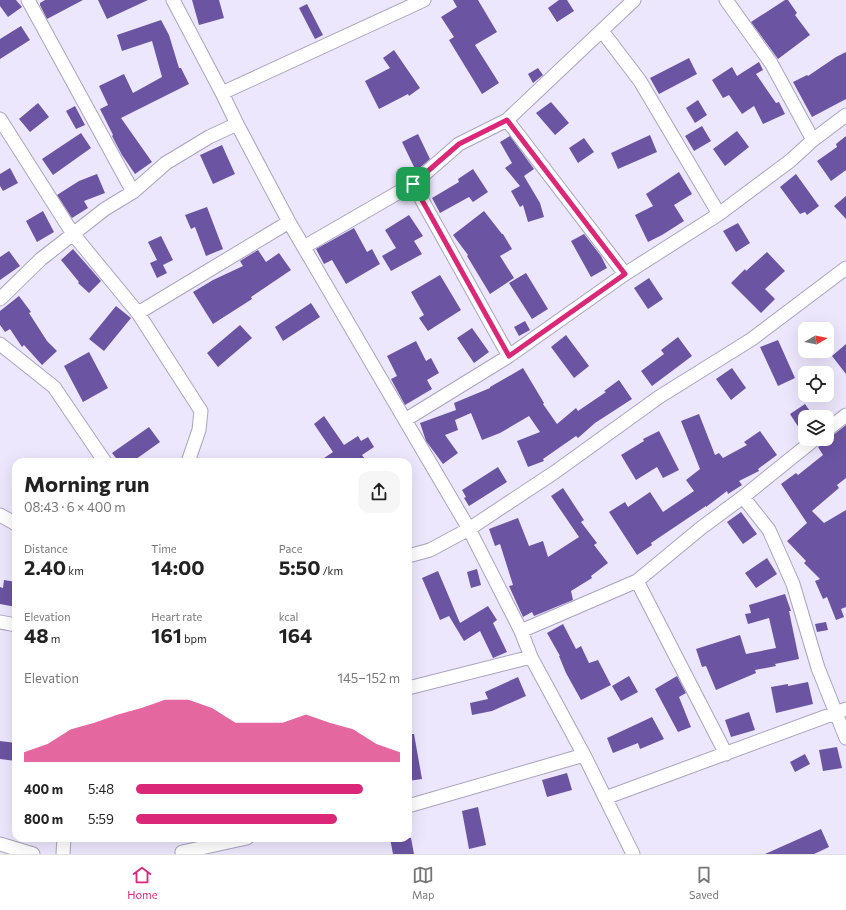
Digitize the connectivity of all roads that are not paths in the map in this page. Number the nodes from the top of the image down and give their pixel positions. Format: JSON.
{"nodes":[{"id":1,"x":28,"y":0,"type":"edge"},
{"id":2,"x":173,"y":0,"type":"edge"},
{"id":3,"x":424,"y":0,"type":"edge"},
{"id":4,"x":634,"y":0,"type":"edge"},
{"id":5,"x":726,"y":0,"type":"edge"},
{"id":6,"x":602,"y":31,"type":"junction"},
{"id":7,"x":222,"y":93,"type":"junction"},
{"id":8,"x":846,"y":115,"type":"edge"},
{"id":9,"x":0,"y":119,"type":"edge"},
{"id":10,"x":507,"y":120,"type":"junction"},
{"id":11,"x":237,"y":124,"type":"junction"},
{"id":12,"x":813,"y":140,"type":"junction"},
{"id":13,"x":413,"y":184,"type":"junction"},
{"id":14,"x":133,"y":192,"type":"junction"},
{"id":15,"x":718,"y":214,"type":"junction"},
{"id":16,"x":289,"y":222,"type":"junction"},
{"id":17,"x":73,"y":234,"type":"junction"},
{"id":18,"x":304,"y":247,"type":"junction"},
{"id":19,"x":846,"y":268,"type":"edge"},
{"id":20,"x":625,"y":274,"type":"junction"},
{"id":21,"x":0,"y":299,"type":"edge"},
{"id":22,"x":138,"y":313,"type":"junction"},
{"id":23,"x":0,"y":344,"type":"edge"},
{"id":24,"x":509,"y":356,"type":"junction"},
{"id":25,"x":846,"y":415,"type":"edge"},
{"id":26,"x":404,"y":420,"type":"junction"},
{"id":27,"x":834,"y":424,"type":"edge"},
{"id":28,"x":807,"y":446,"type":"edge"},
{"id":29,"x":102,"y":458,"type":"edge"},
{"id":30,"x":189,"y":458,"type":"edge"},
{"id":31,"x":743,"y":496,"type":"junction"},
{"id":32,"x":0,"y":515,"type":"edge"},
{"id":33,"x":12,"y":522,"type":"edge"},
{"id":34,"x":469,"y":529,"type":"junction"},
{"id":35,"x":412,"y":555,"type":"edge"},
{"id":36,"x":637,"y":581,"type":"junction"},
{"id":37,"x":0,"y":622,"type":"edge"},
{"id":38,"x":12,"y":624,"type":"edge"},
{"id":39,"x":521,"y":631,"type":"junction"},
{"id":40,"x":531,"y":656,"type":"junction"},
{"id":41,"x":412,"y":687,"type":"edge"},
{"id":42,"x":841,"y":711,"type":"edge"},
{"id":43,"x":846,"y":738,"type":"edge"},
{"id":44,"x":726,"y":754,"type":"junction"},
{"id":45,"x":584,"y":755,"type":"junction"},
{"id":46,"x":605,"y":798,"type":"junction"},
{"id":47,"x":412,"y":805,"type":"edge"},
{"id":48,"x":64,"y":842,"type":"edge"},
{"id":49,"x":228,"y":842,"type":"edge"},
{"id":50,"x":0,"y":844,"type":"edge"},
{"id":51,"x":179,"y":853,"type":"edge"},
{"id":52,"x":33,"y":854,"type":"edge"},
{"id":53,"x":63,"y":854,"type":"edge"},
{"id":54,"x":633,"y":854,"type":"edge"}],
"edges":[{"from":1,"to":14,"type":"street"},
{"from":2,"to":7,"type":"street"},
{"from":3,"to":7,"type":"street"},
{"from":4,"to":6,"type":"street"},
{"from":5,"to":12,"type":"street"},
{"from":6,"to":10,"type":"street"},
{"from":6,"to":15,"type":"street"},
{"from":7,"to":11,"type":"street"},
{"from":8,"to":12,"type":"street"},
{"from":9,"to":17,"type":"street"},
{"from":10,"to":13,"type":"street"},
{"from":10,"to":20,"type":"street"},
{"from":11,"to":14,"type":"street"},
{"from":11,"to":16,"type":"street"},
{"from":12,"to":15,"type":"street"},
{"from":13,"to":18,"type":"street"},
{"from":13,"to":24,"type":"street"},
{"from":14,"to":17,"type":"street"},
{"from":15,"to":20,"type":"street"},
{"from":16,"to":18,"type":"street"},
{"from":16,"to":22,"type":"street"},
{"from":17,"to":21,"type":"street"},
{"from":17,"to":22,"type":"street"},
{"from":18,"to":26,"type":"street"},
{"from":19,"to":34,"type":"street"},
{"from":20,"to":24,"type":"street"},
{"from":22,"to":30,"type":"street"},
{"from":23,"to":29,"type":"street"},
{"from":24,"to":26,"type":"street"},
{"from":25,"to":27,"type":"street"},
{"from":26,"to":34,"type":"street"},
{"from":28,"to":31,"type":"street"},
{"from":31,"to":36,"type":"street"},
{"from":31,"to":42,"type":"street"},
{"from":32,"to":33,"type":"street"},
{"from":34,"to":35,"type":"street"},
{"from":34,"to":39,"type":"street"},
{"from":36,"to":39,"type":"street"},
{"from":36,"to":44,"type":"street"},
{"from":37,"to":38,"type":"street"},
{"from":39,"to":40,"type":"street"},
{"from":40,"to":41,"type":"street"},
{"from":40,"to":45,"type":"street"},
{"from":42,"to":43,"type":"street"},
{"from":42,"to":44,"type":"street"},
{"from":44,"to":46,"type":"street"},
{"from":45,"to":46,"type":"street"},
{"from":45,"to":47,"type":"street"},
{"from":46,"to":54,"type":"street"},
{"from":48,"to":53,"type":"street"},
{"from":49,"to":51,"type":"street"},
{"from":50,"to":52,"type":"street"}]}
